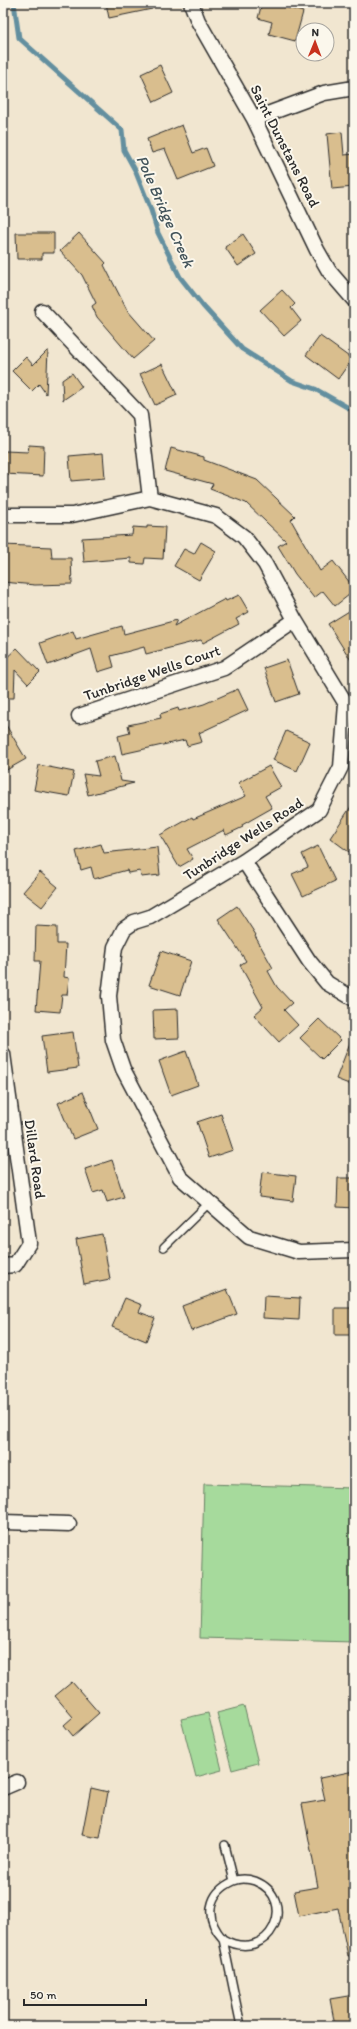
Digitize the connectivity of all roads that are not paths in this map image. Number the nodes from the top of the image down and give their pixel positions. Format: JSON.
{"nodes":[{"id":1,"x":191,"y":3,"type":"edge"},
{"id":2,"x":354,"y":88,"type":"edge"},
{"id":3,"x":254,"y":119,"type":"junction"},
{"id":4,"x":354,"y":300,"type":"edge"},
{"id":5,"x":42,"y":311,"type":"dead end"},
{"id":6,"x":150,"y":498,"type":"junction"},
{"id":7,"x":3,"y":515,"type":"edge"},
{"id":8,"x":295,"y":620,"type":"junction"},
{"id":9,"x":80,"y":716,"type":"dead end"},
{"id":10,"x":244,"y":861,"type":"junction"},
{"id":11,"x":354,"y":999,"type":"edge"},
{"id":12,"x":3,"y":1054,"type":"edge"},
{"id":13,"x":209,"y":1203,"type":"junction"},
{"id":14,"x":164,"y":1247,"type":"dead end"},
{"id":15,"x":354,"y":1250,"type":"edge"},
{"id":16,"x":9,"y":1265,"type":"edge"},
{"id":17,"x":3,"y":1522,"type":"edge"},
{"id":18,"x":69,"y":1524,"type":"dead end"},
{"id":19,"x":17,"y":1782,"type":"dead end"},
{"id":20,"x":3,"y":1788,"type":"edge"},
{"id":21,"x":226,"y":1845,"type":"dead end"},
{"id":22,"x":234,"y":1881,"type":"junction"},
{"id":23,"x":223,"y":1939,"type":"junction"},
{"id":24,"x":241,"y":2026,"type":"edge"}],
"edges":[{"from":1,"to":3,"type":"street","name":"Saint Dunstans Road"},
{"from":2,"to":3,"type":"street"},
{"from":3,"to":4,"type":"street","name":"Saint Dunstans Road"},
{"from":5,"to":6,"type":"street"},
{"from":6,"to":7,"type":"street","name":"Tunbridge Wells Road"},
{"from":6,"to":8,"type":"street","name":"Tunbridge Wells Road"},
{"from":8,"to":9,"type":"street","name":"Tunbridge Wells Court"},
{"from":8,"to":10,"type":"street","name":"Tunbridge Wells Road"},
{"from":10,"to":11,"type":"street"},
{"from":10,"to":13,"type":"street","name":"Tunbridge Wells Road"},
{"from":12,"to":16,"type":"street","name":"Dillard Road"},
{"from":13,"to":14,"type":"lane"},
{"from":13,"to":15,"type":"street","name":"Tunbridge Wells Road"},
{"from":17,"to":18,"type":"street"},
{"from":19,"to":20,"type":"street"},
{"from":21,"to":22,"type":"lane"},
{"from":22,"to":23,"type":"lane"},
{"from":22,"to":23,"type":"lane"},
{"from":23,"to":24,"type":"lane"}]}
